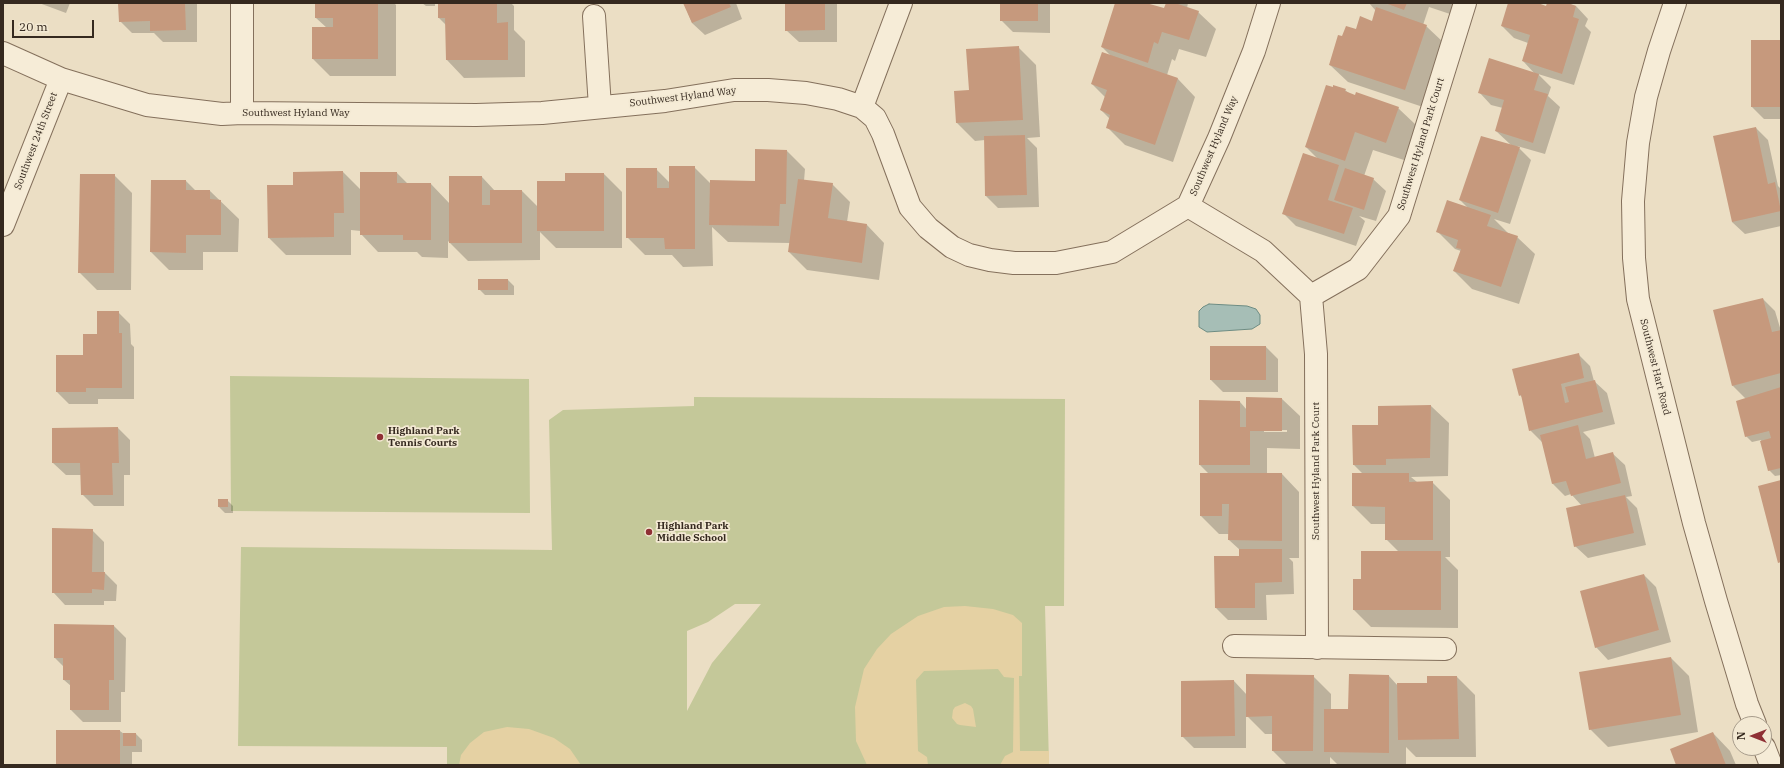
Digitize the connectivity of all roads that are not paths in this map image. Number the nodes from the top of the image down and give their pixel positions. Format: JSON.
{"nodes":[{"id":1,"x":242,"y":3,"type":"edge"},
{"id":2,"x":901,"y":3,"type":"edge"},
{"id":3,"x":1269,"y":3,"type":"edge"},
{"id":4,"x":1465,"y":3,"type":"edge"},
{"id":5,"x":1674,"y":3,"type":"edge"},
{"id":6,"x":594,"y":16,"type":"dead end"},
{"id":7,"x":3,"y":52,"type":"edge"},
{"id":8,"x":61,"y":79,"type":"junction"},
{"id":9,"x":862,"y":106,"type":"junction"},
{"id":10,"x":600,"y":107,"type":"junction"},
{"id":11,"x":242,"y":113,"type":"junction"},
{"id":12,"x":1188,"y":206,"type":"junction"},
{"id":13,"x":3,"y":225,"type":"edge"},
{"id":14,"x":1311,"y":296,"type":"junction"},
{"id":15,"x":1234,"y":646,"type":"dead end"},
{"id":16,"x":1317,"y":648,"type":"junction"},
{"id":17,"x":1445,"y":649,"type":"dead end"},
{"id":18,"x":1752,"y":716,"type":"edge"}],
"edges":[{"from":1,"to":11,"type":"street"},
{"from":2,"to":9,"type":"street"},
{"from":3,"to":12,"type":"street","name":"Southwest Hyland Way"},
{"from":4,"to":14,"type":"street","name":"Southwest Hyland Park Court"},
{"from":5,"to":18,"type":"street","name":"Southwest Hart Road"},
{"from":6,"to":10,"type":"street"},
{"from":7,"to":8,"type":"street","name":"Southwest Hyland Way"},
{"from":8,"to":11,"type":"street","name":"Southwest Hyland Way"},
{"from":8,"to":13,"type":"street","name":"Southwest 24th Street"},
{"from":9,"to":10,"type":"street","name":"Southwest Hyland Way"},
{"from":9,"to":12,"type":"street","name":"Southwest Hyland Way"},
{"from":10,"to":11,"type":"street","name":"Southwest Hyland Way"},
{"from":12,"to":14,"type":"street"},
{"from":14,"to":16,"type":"street","name":"Southwest Hyland Park Court"},
{"from":15,"to":16,"type":"street"},
{"from":16,"to":17,"type":"street"}]}
